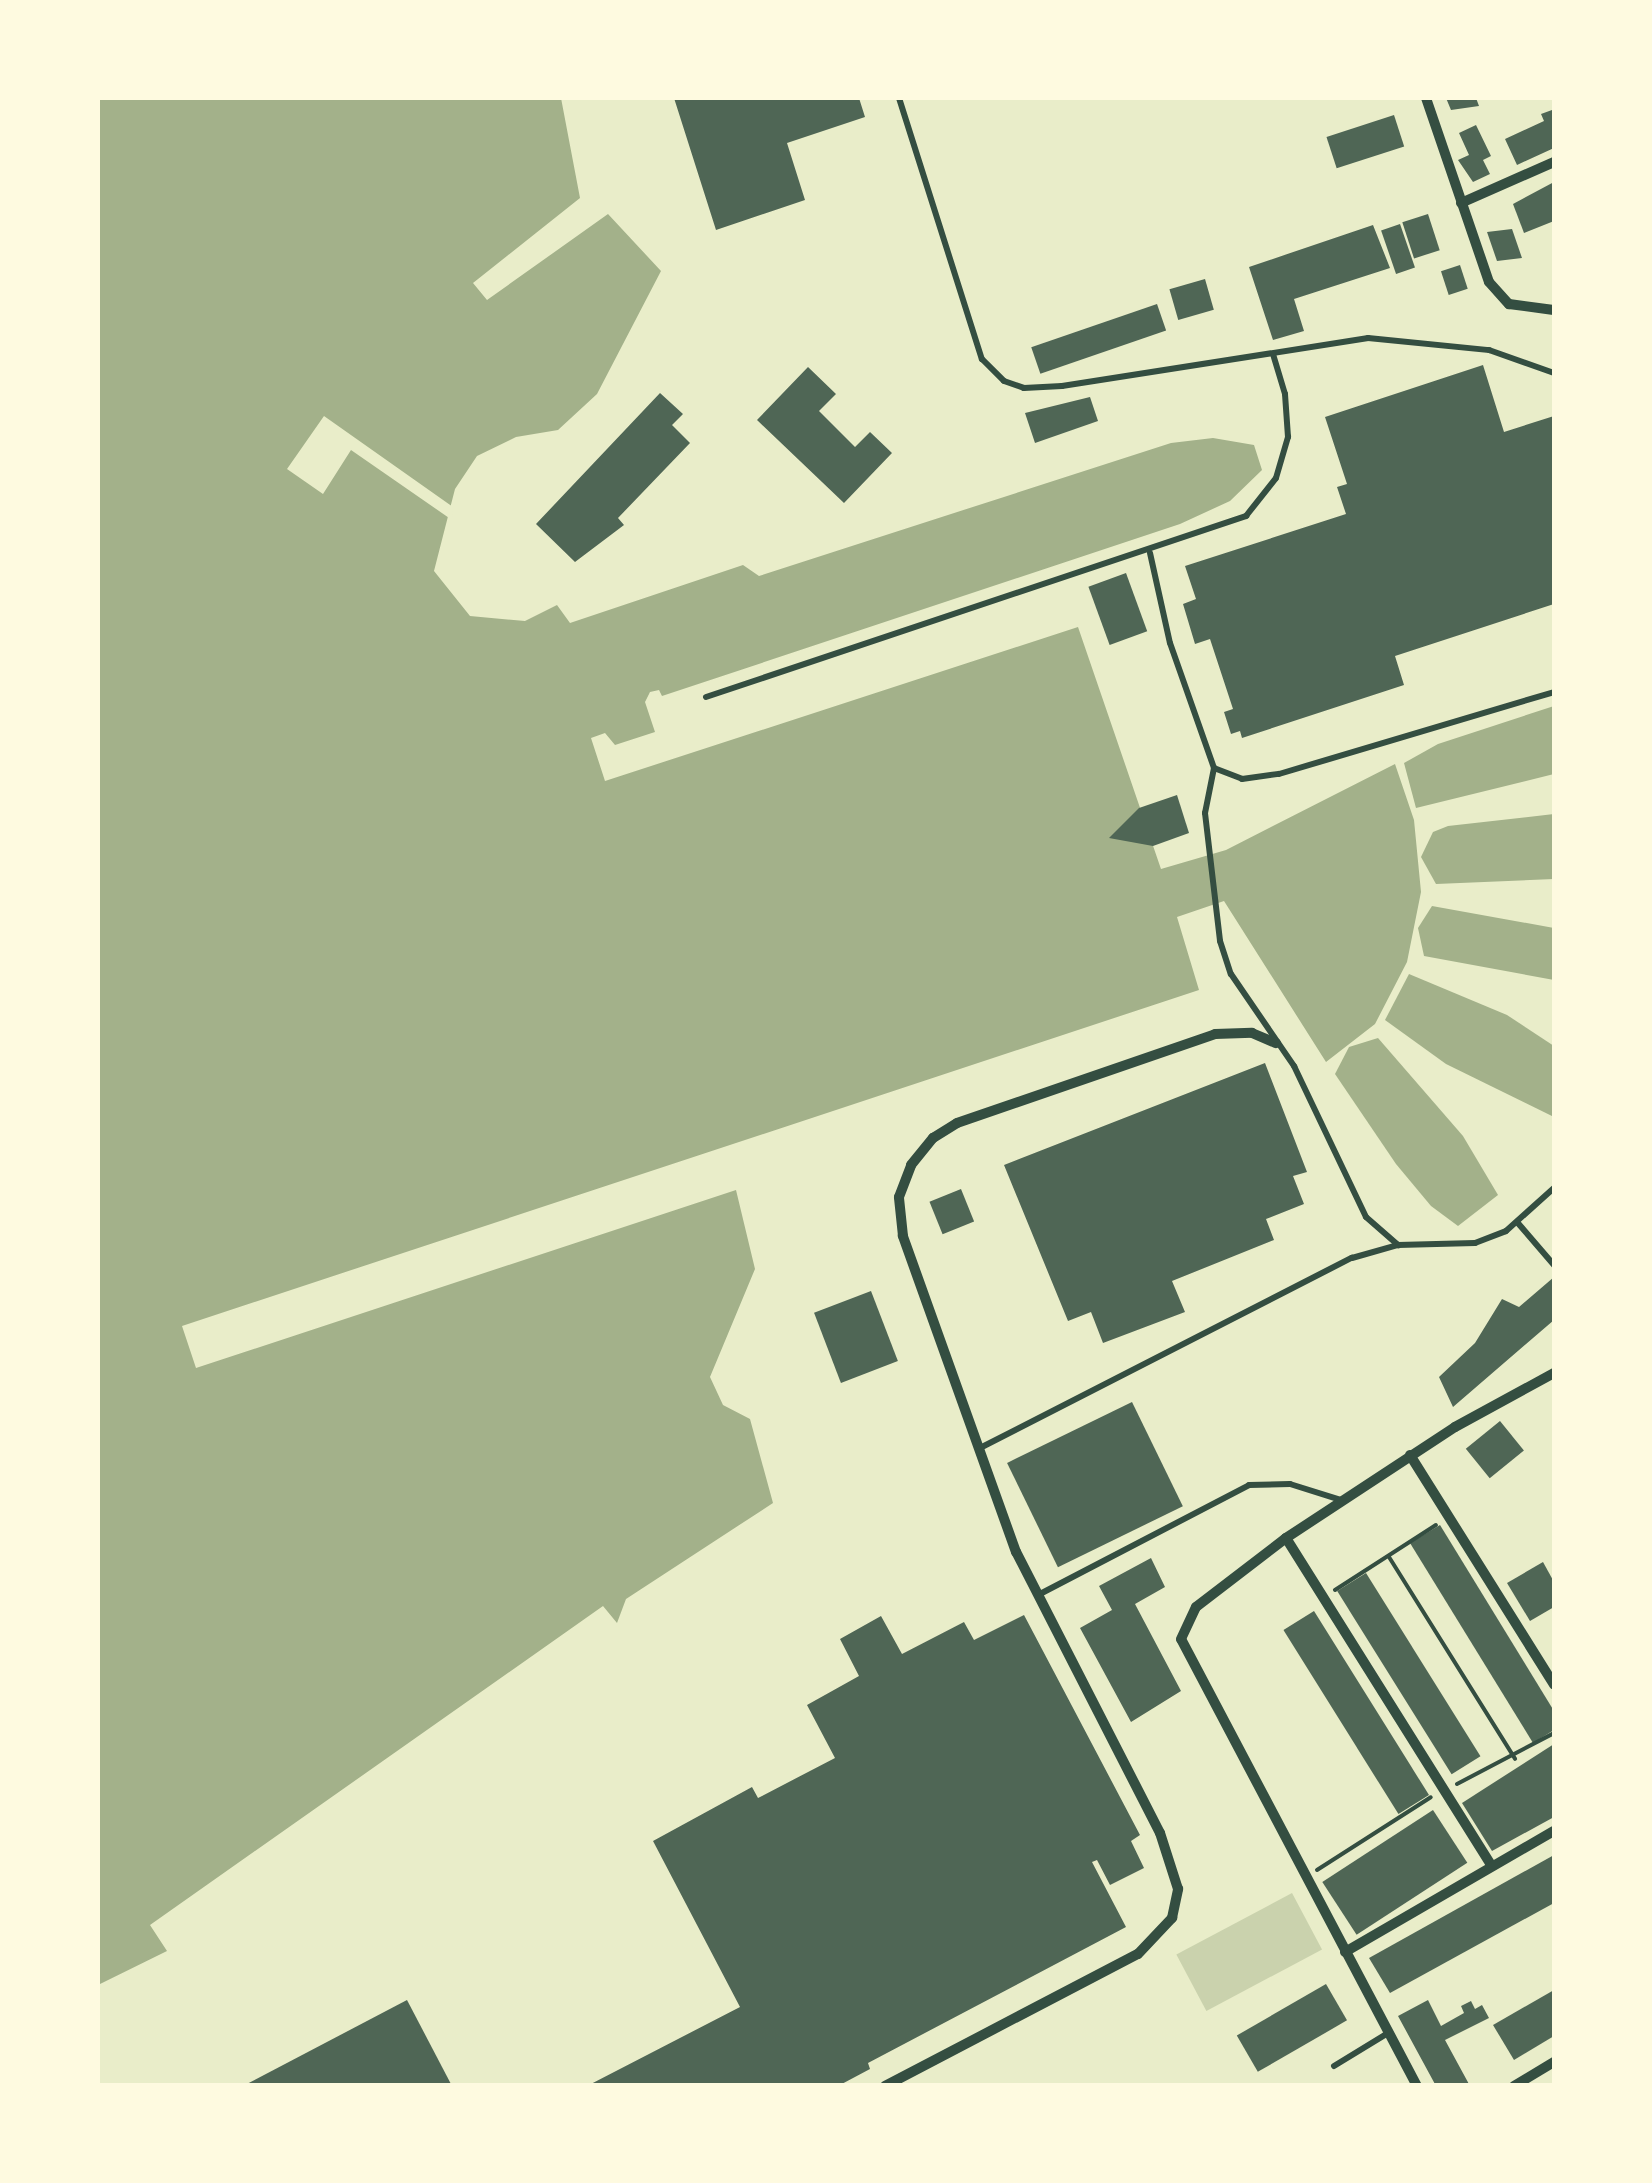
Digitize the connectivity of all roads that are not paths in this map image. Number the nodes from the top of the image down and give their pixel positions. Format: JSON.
{"nodes":[{"id":1,"x":900,"y":98,"type":"edge"},
{"id":2,"x":1426,"y":98,"type":"edge"},
{"id":3,"x":1554,"y":162,"type":"edge"},
{"id":4,"x":1461,"y":203,"type":"junction"},
{"id":5,"x":1554,"y":310,"type":"edge"},
{"id":6,"x":1273,"y":354,"type":"junction"},
{"id":7,"x":1554,"y":374,"type":"edge"},
{"id":8,"x":1150,"y":553,"type":"junction"},
{"id":9,"x":1554,"y":692,"type":"edge"},
{"id":10,"x":706,"y":697,"type":"dead end"},
{"id":11,"x":1214,"y":768,"type":"junction"},
{"id":12,"x":1276,"y":1042,"type":"junction"},
{"id":13,"x":1554,"y":1188,"type":"edge"},
{"id":14,"x":1517,"y":1222,"type":"junction"},
{"id":15,"x":1398,"y":1245,"type":"junction"},
{"id":16,"x":1554,"y":1266,"type":"edge"},
{"id":17,"x":1554,"y":1373,"type":"edge"},
{"id":18,"x":977,"y":1450,"type":"junction"},
{"id":19,"x":1410,"y":1455,"type":"junction"},
{"id":20,"x":1342,"y":1500,"type":"junction"},
{"id":21,"x":1286,"y":1538,"type":"junction"},
{"id":22,"x":1036,"y":1596,"type":"junction"},
{"id":23,"x":1554,"y":1685,"type":"edge"},
{"id":24,"x":1554,"y":1831,"type":"edge"},
{"id":25,"x":1492,"y":1866,"type":"junction"},
{"id":26,"x":1345,"y":1952,"type":"junction"},
{"id":27,"x":1388,"y":2033,"type":"junction"},
{"id":28,"x":1554,"y":2062,"type":"edge"},
{"id":29,"x":1334,"y":2066,"type":"dead end"},
{"id":30,"x":885,"y":2086,"type":"edge"},
{"id":31,"x":1417,"y":2086,"type":"edge"},
{"id":32,"x":1514,"y":2086,"type":"edge"}],
"edges":[{"from":1,"to":6,"type":"lane"},
{"from":2,"to":4,"type":"street"},
{"from":3,"to":4,"type":"street"},
{"from":4,"to":5,"type":"street"},
{"from":6,"to":7,"type":"lane"},
{"from":6,"to":8,"type":"lane"},
{"from":8,"to":10,"type":"lane"},
{"from":8,"to":11,"type":"lane"},
{"from":9,"to":11,"type":"lane"},
{"from":11,"to":12,"type":"lane"},
{"from":12,"to":15,"type":"lane"},
{"from":12,"to":18,"type":"street"},
{"from":13,"to":14,"type":"lane"},
{"from":14,"to":15,"type":"lane"},
{"from":14,"to":16,"type":"lane"},
{"from":15,"to":18,"type":"lane"},
{"from":17,"to":19,"type":"street"},
{"from":18,"to":22,"type":"street"},
{"from":19,"to":20,"type":"street"},
{"from":19,"to":23,"type":"street"},
{"from":20,"to":21,"type":"street"},
{"from":20,"to":22,"type":"lane"},
{"from":21,"to":25,"type":"street"},
{"from":21,"to":26,"type":"street"},
{"from":22,"to":30,"type":"street"},
{"from":24,"to":25,"type":"street"},
{"from":25,"to":26,"type":"street"},
{"from":26,"to":27,"type":"street"},
{"from":27,"to":29,"type":"lane"},
{"from":27,"to":31,"type":"street"},
{"from":28,"to":32,"type":"street"}]}
